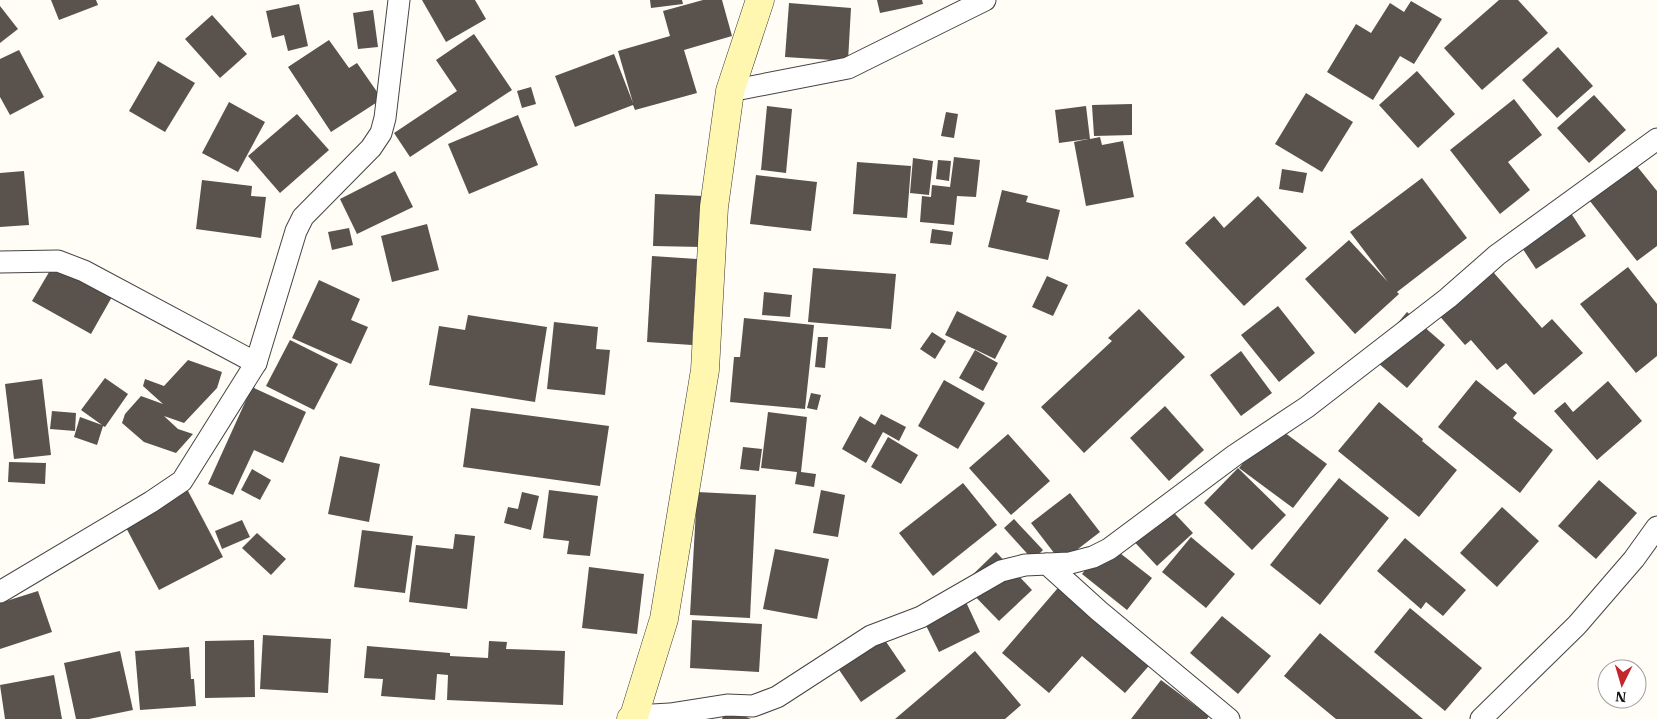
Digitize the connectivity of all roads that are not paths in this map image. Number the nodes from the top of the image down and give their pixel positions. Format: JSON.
{"nodes":[{"id":1,"x":399,"y":0,"type":"edge"},
{"id":2,"x":760,"y":0,"type":"edge"},
{"id":3,"x":985,"y":0,"type":"edge"},
{"id":4,"x":730,"y":91,"type":"junction"},
{"id":5,"x":1657,"y":140,"type":"edge"},
{"id":6,"x":0,"y":262,"type":"edge"},
{"id":7,"x":256,"y":363,"type":"junction"},
{"id":8,"x":1657,"y":527,"type":"edge"},
{"id":9,"x":1047,"y":564,"type":"junction"},
{"id":10,"x":0,"y":592,"type":"edge"},
{"id":11,"x":633,"y":718,"type":"edge"},
{"id":12,"x":1229,"y":719,"type":"edge"},
{"id":13,"x":1481,"y":719,"type":"edge"}],
"edges":[{"from":1,"to":7,"type":"street"},
{"from":2,"to":4,"type":"street"},
{"from":3,"to":4,"type":"street"},
{"from":4,"to":11,"type":"street"},
{"from":5,"to":9,"type":"street"},
{"from":6,"to":7,"type":"street"},
{"from":7,"to":10,"type":"street"},
{"from":8,"to":13,"type":"street"},
{"from":9,"to":11,"type":"street"},
{"from":9,"to":12,"type":"street"}]}
